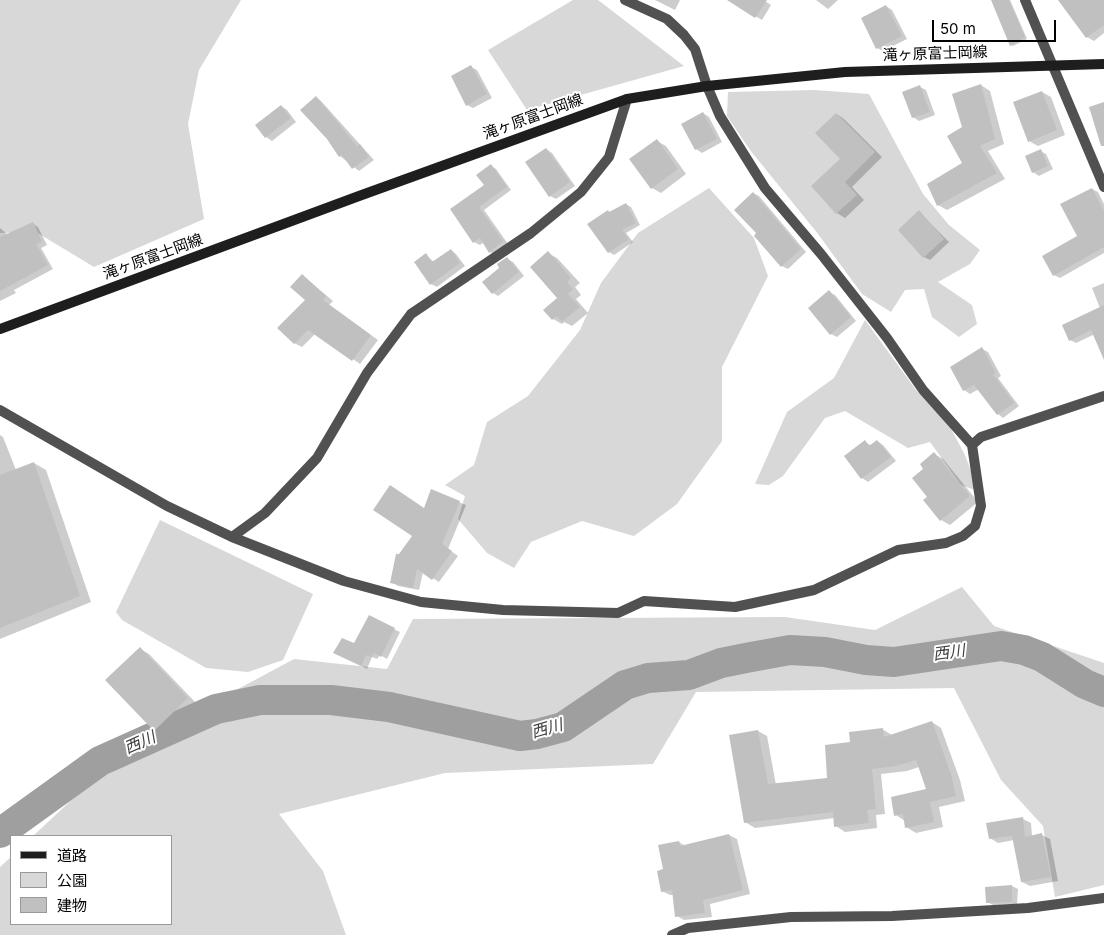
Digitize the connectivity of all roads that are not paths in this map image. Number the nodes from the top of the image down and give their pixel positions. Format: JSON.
{"nodes":[{"id":1,"x":625,"y":0,"type":"edge"},
{"id":2,"x":1025,"y":0,"type":"edge"},
{"id":3,"x":1104,"y":64,"type":"edge"},
{"id":4,"x":1052,"y":65,"type":"junction"},
{"id":5,"x":707,"y":86,"type":"junction"},
{"id":6,"x":627,"y":100,"type":"junction"},
{"id":7,"x":1104,"y":187,"type":"edge"},
{"id":8,"x":0,"y":329,"type":"edge"},
{"id":9,"x":1104,"y":396,"type":"edge"},
{"id":10,"x":0,"y":410,"type":"edge"},
{"id":11,"x":972,"y":445,"type":"junction"},
{"id":12,"x":232,"y":538,"type":"junction"},
{"id":13,"x":1104,"y":898,"type":"edge"},
{"id":14,"x":672,"y":935,"type":"edge"}],
"edges":[{"from":1,"to":5,"type":"street"},
{"from":2,"to":4,"type":"street"},
{"from":3,"to":4,"type":"main road","name":"滝ヶ原富士岡線"},
{"from":4,"to":5,"type":"main road","name":"滝ヶ原富士岡線"},
{"from":4,"to":7,"type":"street"},
{"from":5,"to":6,"type":"main road","name":"滝ヶ原富士岡線"},
{"from":5,"to":11,"type":"street"},
{"from":6,"to":8,"type":"main road","name":"滝ヶ原富士岡線"},
{"from":6,"to":12,"type":"street"},
{"from":9,"to":11,"type":"street"},
{"from":10,"to":12,"type":"street"},
{"from":11,"to":12,"type":"street"},
{"from":13,"to":14,"type":"street"}]}
